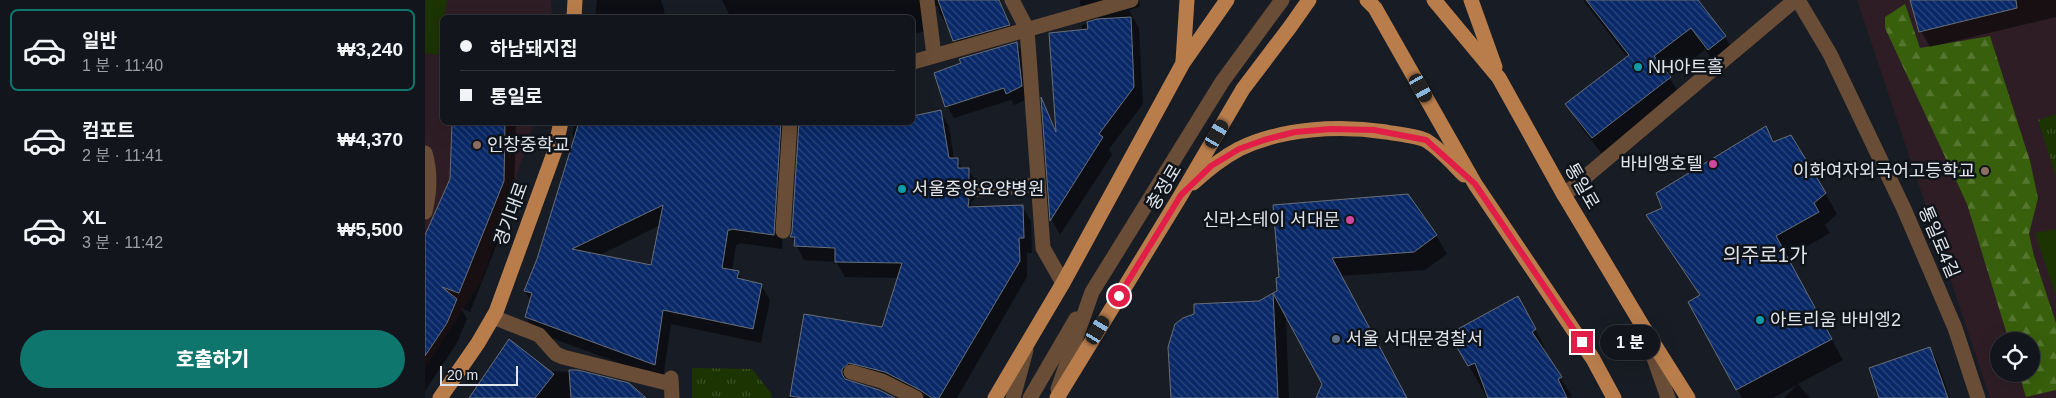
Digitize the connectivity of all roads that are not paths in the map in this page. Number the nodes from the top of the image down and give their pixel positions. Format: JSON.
{"nodes":[{"id":1,"x":575,"y":0,"type":"edge"},
{"id":2,"x":927,"y":0,"type":"edge"},
{"id":3,"x":1012,"y":0,"type":"edge"},
{"id":4,"x":1131,"y":0,"type":"edge"},
{"id":5,"x":1187,"y":0,"type":"edge"},
{"id":6,"x":1227,"y":0,"type":"edge"},
{"id":7,"x":1282,"y":0,"type":"edge"},
{"id":8,"x":1309,"y":0,"type":"edge"},
{"id":9,"x":1367,"y":0,"type":"edge"},
{"id":10,"x":1434,"y":0,"type":"edge"},
{"id":11,"x":1471,"y":0,"type":"edge"},
{"id":12,"x":1797,"y":0,"type":"edge"},
{"id":13,"x":574,"y":15,"type":"edge"},
{"id":14,"x":1027,"y":29,"type":"junction"},
{"id":15,"x":934,"y":55,"type":"junction"},
{"id":16,"x":915,"y":61,"type":"edge"},
{"id":17,"x":1183,"y":63,"type":"junction"},
{"id":18,"x":1499,"y":78,"type":"junction"},
{"id":19,"x":560,"y":125,"type":"edge"},
{"id":20,"x":789,"y":125,"type":"edge"},
{"id":21,"x":425,"y":152,"type":"edge"},
{"id":22,"x":1475,"y":184,"type":"junction"},
{"id":23,"x":1039,"y":185,"type":"junction"},
{"id":24,"x":972,"y":190,"type":"dead end"},
{"id":25,"x":1181,"y":195,"type":"junction"},
{"id":26,"x":1564,"y":195,"type":"junction"},
{"id":27,"x":425,"y":212,"type":"edge"},
{"id":28,"x":783,"y":231,"type":"dead end"},
{"id":29,"x":1063,"y":283,"type":"junction"},
{"id":30,"x":1092,"y":292,"type":"junction"},
{"id":31,"x":493,"y":317,"type":"junction"},
{"id":32,"x":1642,"y":325,"type":"junction"},
{"id":33,"x":1029,"y":341,"type":"junction"},
{"id":34,"x":851,"y":372,"type":"dead end"},
{"id":35,"x":672,"y":387,"type":"edge"},
{"id":36,"x":440,"y":398,"type":"edge"},
{"id":37,"x":915,"y":398,"type":"edge"},
{"id":38,"x":995,"y":398,"type":"edge"},
{"id":39,"x":1013,"y":398,"type":"edge"},
{"id":40,"x":1030,"y":398,"type":"edge"},
{"id":41,"x":1056,"y":398,"type":"edge"},
{"id":42,"x":1614,"y":398,"type":"edge"},
{"id":43,"x":1668,"y":398,"type":"edge"},
{"id":44,"x":1689,"y":398,"type":"edge"},
{"id":45,"x":1978,"y":398,"type":"edge"}],
"edges":[{"from":1,"to":13,"type":"main road"},
{"from":2,"to":15,"type":"street"},
{"from":3,"to":14,"type":"street"},
{"from":4,"to":14,"type":"street"},
{"from":5,"to":17,"type":"main road"},
{"from":6,"to":17,"type":"main road"},
{"from":7,"to":30,"type":"street"},
{"from":8,"to":25,"type":"main road","name":"충정로"},
{"from":9,"to":22,"type":"main road"},
{"from":10,"to":18,"type":"main road","name":"통일로"},
{"from":11,"to":18,"type":"main road"},
{"from":12,"to":26,"type":"street"},
{"from":12,"to":45,"type":"street","name":"통일로4길"},
{"from":14,"to":15,"type":"street"},
{"from":14,"to":23,"type":"street"},
{"from":15,"to":16,"type":"street"},
{"from":17,"to":29,"type":"main road"},
{"from":18,"to":26,"type":"main road","name":"통일로"},
{"from":19,"to":31,"type":"main road","name":"경기대로"},
{"from":20,"to":28,"type":"street"},
{"from":21,"to":27,"type":"street"},
{"from":22,"to":25,"type":"main road"},
{"from":22,"to":42,"type":"main road"},
{"from":23,"to":24,"type":"street"},
{"from":23,"to":29,"type":"street"},
{"from":25,"to":41,"type":"main road","name":"충정로"},
{"from":26,"to":32,"type":"main road","name":"통일로"},
{"from":29,"to":33,"type":"main road"},
{"from":30,"to":40,"type":"street"},
{"from":30,"to":41,"type":"street"},
{"from":31,"to":35,"type":"street"},
{"from":31,"to":36,"type":"main road","name":"경기대로"},
{"from":32,"to":43,"type":"street"},
{"from":32,"to":44,"type":"main road","name":"통일로"},
{"from":33,"to":38,"type":"main road"},
{"from":33,"to":39,"type":"street"},
{"from":34,"to":37,"type":"street"}]}
